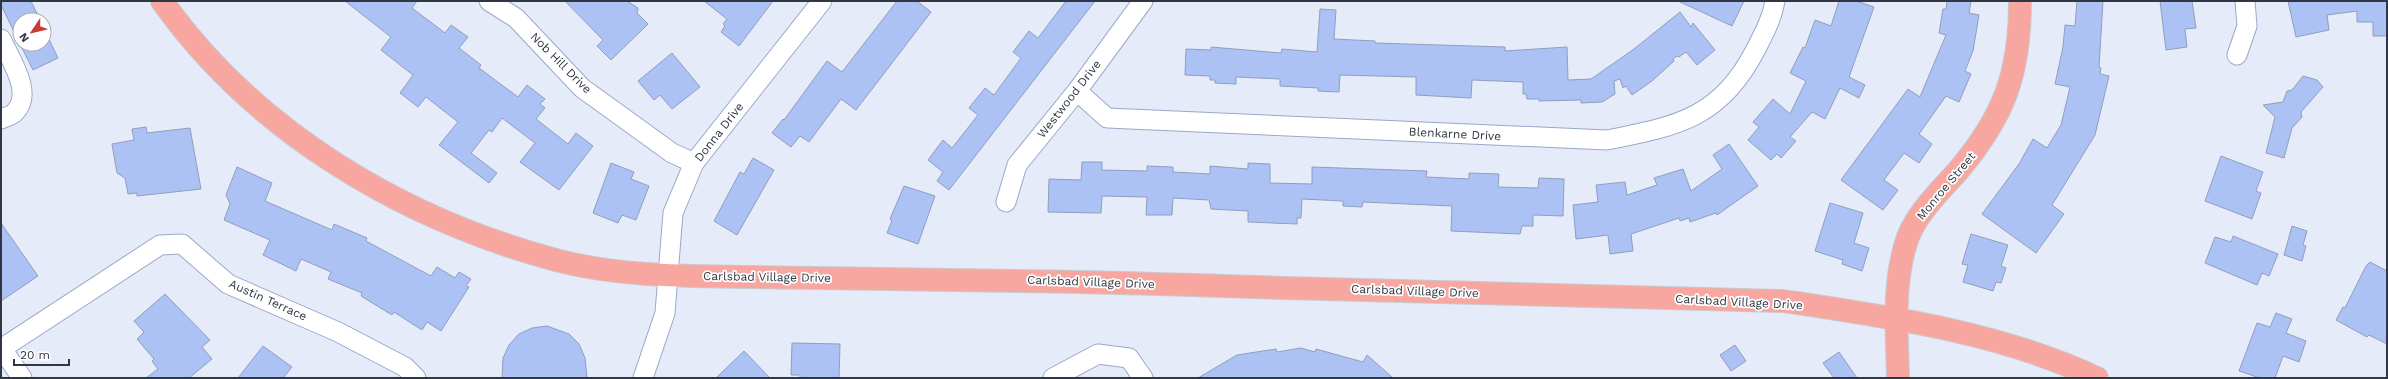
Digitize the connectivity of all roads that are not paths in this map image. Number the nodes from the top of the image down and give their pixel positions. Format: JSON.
{"nodes":[{"id":1,"x":162,"y":1,"type":"edge"},
{"id":2,"x":489,"y":1,"type":"edge"},
{"id":3,"x":822,"y":1,"type":"edge"},
{"id":4,"x":1143,"y":1,"type":"edge"},
{"id":5,"x":1775,"y":1,"type":"edge"},
{"id":6,"x":2020,"y":1,"type":"edge"},
{"id":7,"x":2245,"y":1,"type":"edge"},
{"id":8,"x":1,"y":39,"type":"edge"},
{"id":9,"x":2237,"y":55,"type":"dead end"},
{"id":10,"x":1077,"y":91,"type":"junction"},
{"id":11,"x":1,"y":119,"type":"edge"},
{"id":12,"x":694,"y":163,"type":"junction"},
{"id":13,"x":1006,"y":202,"type":"dead end"},
{"id":14,"x":667,"y":275,"type":"junction"},
{"id":15,"x":1896,"y":319,"type":"junction"},
{"id":16,"x":2,"y":349,"type":"edge"},
{"id":17,"x":22,"y":378,"type":"edge"},
{"id":18,"x":416,"y":378,"type":"edge"},
{"id":19,"x":643,"y":378,"type":"edge"},
{"id":20,"x":1053,"y":378,"type":"edge"},
{"id":21,"x":1143,"y":378,"type":"edge"},
{"id":22,"x":1898,"y":378,"type":"edge"},
{"id":23,"x":2097,"y":378,"type":"edge"}],
"edges":[{"from":1,"to":14,"type":"main road","name":"Carlsbad Village Drive"},
{"from":2,"to":12,"type":"street","name":"Nob Hill Drive"},
{"from":3,"to":12,"type":"street","name":"Donna Drive"},
{"from":4,"to":10,"type":"street","name":"Westwood Drive"},
{"from":5,"to":10,"type":"street","name":"Blenkarne Drive"},
{"from":6,"to":15,"type":"main road","name":"Monroe Street"},
{"from":7,"to":9,"type":"street"},
{"from":8,"to":11,"type":"street"},
{"from":10,"to":13,"type":"street","name":"Westwood Drive"},
{"from":12,"to":14,"type":"street","name":"Donna Drive"},
{"from":14,"to":15,"type":"main road","name":"Carlsbad Village Drive"},
{"from":14,"to":19,"type":"street","name":"Donna Drive"},
{"from":15,"to":22,"type":"main road","name":"Monroe Street"},
{"from":15,"to":23,"type":"main road","name":"Carlsbad Village Drive"},
{"from":16,"to":17,"type":"street"},
{"from":16,"to":18,"type":"street","name":"Austin Terrace"},
{"from":20,"to":21,"type":"street"}]}
